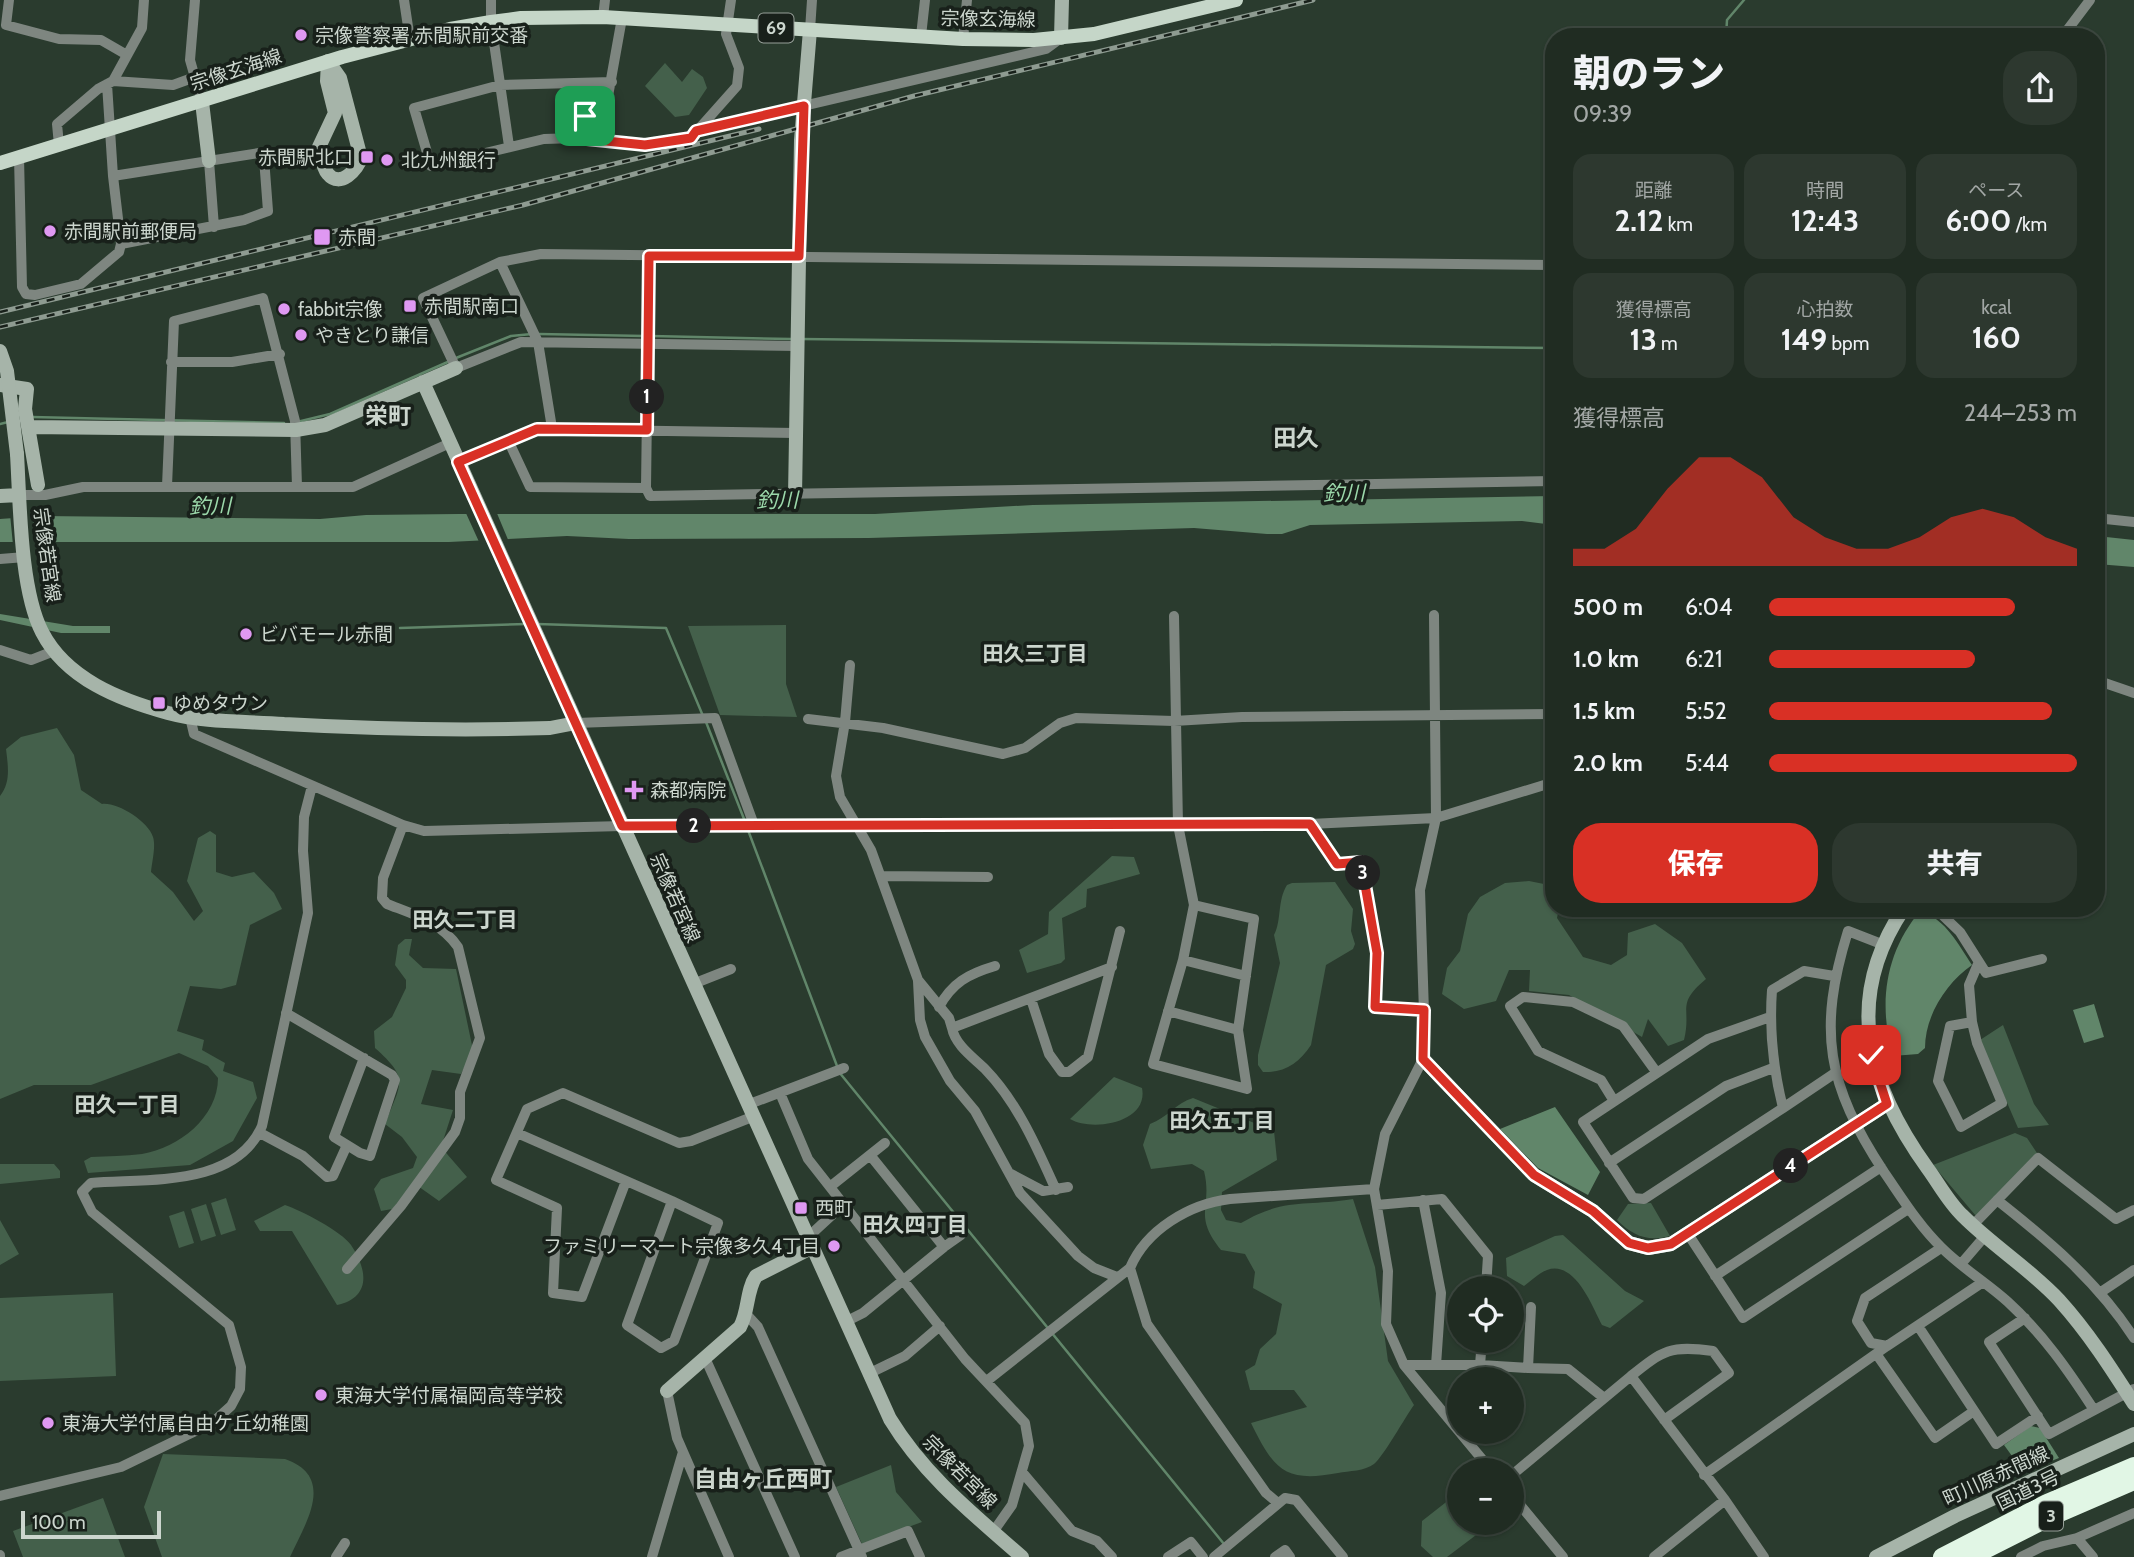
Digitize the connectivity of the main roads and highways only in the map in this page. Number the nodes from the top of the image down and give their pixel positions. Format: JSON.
{"nodes":[{"id":1,"x":1236,"y":0,"type":"edge"},
{"id":2,"x":0,"y":163,"type":"edge"},
{"id":3,"x":2134,"y":1466,"type":"edge"},
{"id":4,"x":2134,"y":1481,"type":"edge"},
{"id":5,"x":1942,"y":1557,"type":"edge"},
{"id":6,"x":1971,"y":1557,"type":"edge"}],
"edges":[{"from":1,"to":2,"type":"main road","name":"宗像玄海線","number":"69"},
{"from":3,"to":5,"type":"highway","name":"国道3号","number":"3"},
{"from":4,"to":6,"type":"highway","name":"国道3号","number":"3"}]}
